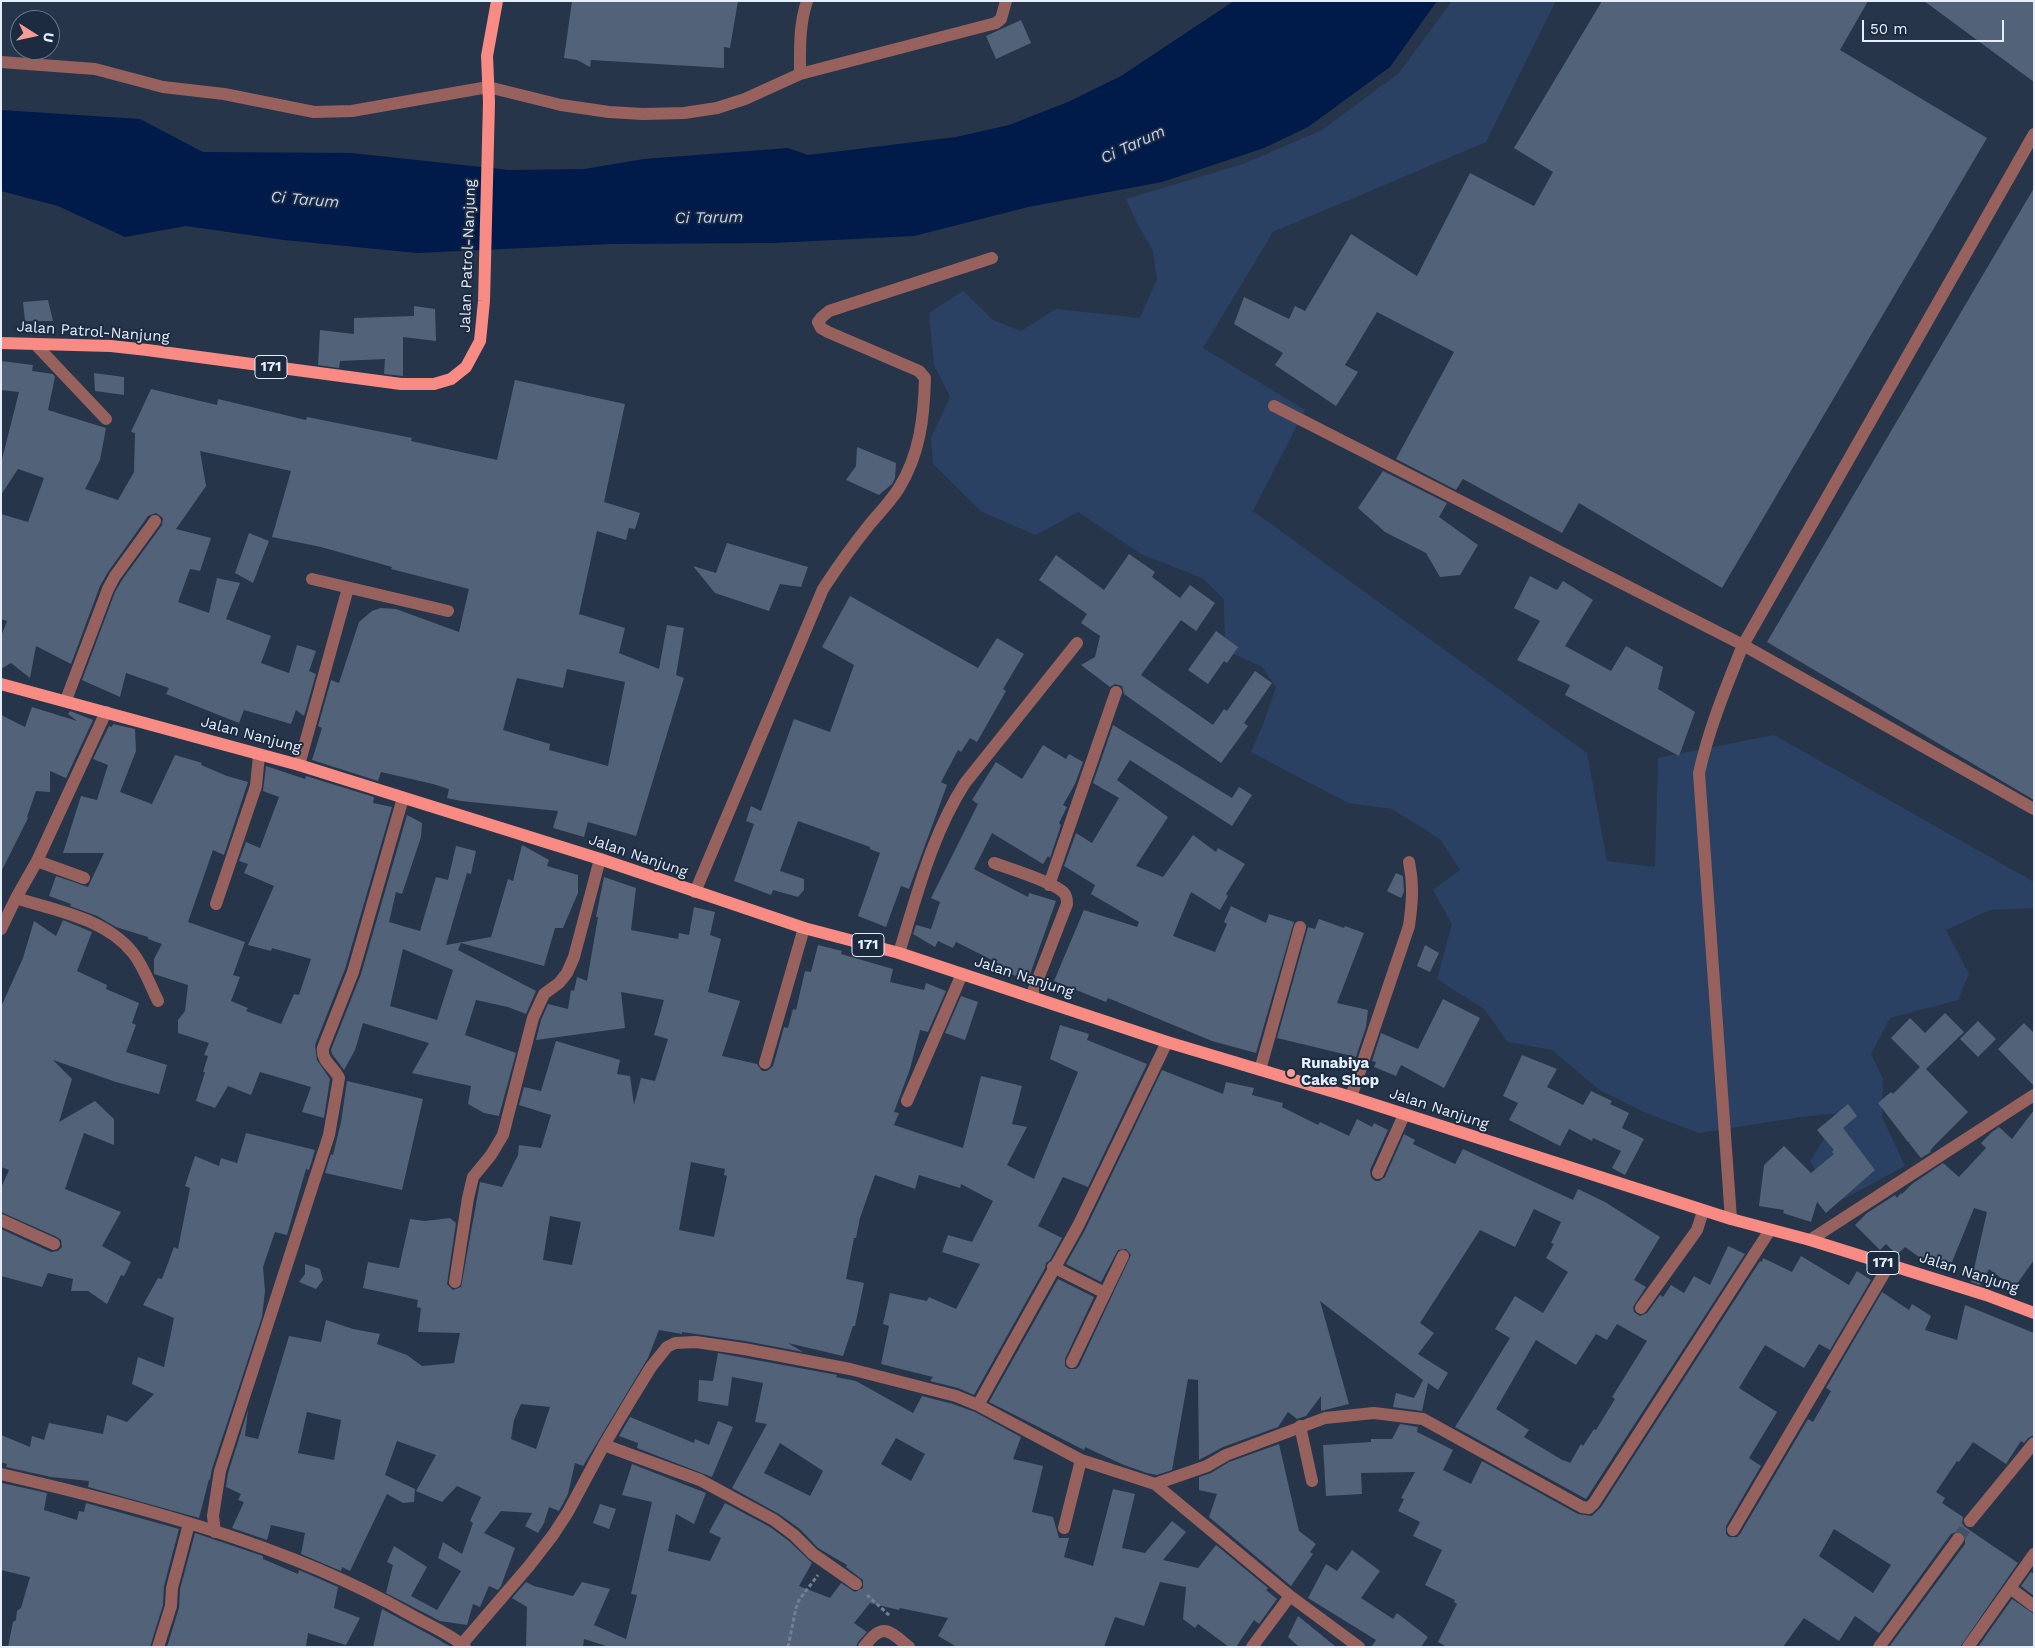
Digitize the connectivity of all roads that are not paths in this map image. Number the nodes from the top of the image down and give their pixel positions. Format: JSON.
{"nodes":[{"id":1,"x":497,"y":1,"type":"edge"},
{"id":2,"x":807,"y":1,"type":"edge"},
{"id":3,"x":1006,"y":1,"type":"edge"},
{"id":4,"x":1,"y":62,"type":"edge"},
{"id":5,"x":800,"y":74,"type":"junction"},
{"id":6,"x":488,"y":87,"type":"junction"},
{"id":7,"x":2034,"y":134,"type":"edge"},
{"id":8,"x":992,"y":258,"type":"dead end"},
{"id":9,"x":1,"y":343,"type":"edge"},
{"id":10,"x":35,"y":344,"type":"junction"},
{"id":11,"x":1274,"y":406,"type":"dead end"},
{"id":12,"x":106,"y":419,"type":"dead end"},
{"id":13,"x":155,"y":521,"type":"dead end"},
{"id":14,"x":312,"y":579,"type":"dead end"},
{"id":15,"x":348,"y":588,"type":"junction"},
{"id":16,"x":448,"y":611,"type":"dead end"},
{"id":17,"x":1076,"y":643,"type":"dead end"},
{"id":18,"x":1744,"y":645,"type":"junction"},
{"id":19,"x":1,"y":684,"type":"edge"},
{"id":20,"x":1116,"y":692,"type":"dead end"},
{"id":21,"x":66,"y":700,"type":"junction"},
{"id":22,"x":106,"y":712,"type":"junction"},
{"id":23,"x":258,"y":755,"type":"junction"},
{"id":24,"x":298,"y":765,"type":"junction"},
{"id":25,"x":403,"y":798,"type":"junction"},
{"id":26,"x":2034,"y":809,"type":"edge"},
{"id":27,"x":600,"y":859,"type":"junction"},
{"id":28,"x":37,"y":861,"type":"junction"},
{"id":29,"x":994,"y":862,"type":"dead end"},
{"id":30,"x":1409,"y":862,"type":"dead end"},
{"id":31,"x":84,"y":878,"type":"dead end"},
{"id":32,"x":1049,"y":884,"type":"junction"},
{"id":33,"x":695,"y":892,"type":"junction"},
{"id":34,"x":16,"y":898,"type":"junction"},
{"id":35,"x":216,"y":904,"type":"dead end"},
{"id":36,"x":1300,"y":927,"type":"dead end"},
{"id":37,"x":804,"y":928,"type":"junction"},
{"id":38,"x":1,"y":929,"type":"edge"},
{"id":39,"x":899,"y":953,"type":"junction"},
{"id":40,"x":962,"y":974,"type":"junction"},
{"id":41,"x":1031,"y":996,"type":"junction"},
{"id":42,"x":158,"y":1001,"type":"dead end"},
{"id":43,"x":1167,"y":1042,"type":"junction"},
{"id":44,"x":765,"y":1064,"type":"dead end"},
{"id":45,"x":1260,"y":1070,"type":"junction"},
{"id":46,"x":2034,"y":1095,"type":"edge"},
{"id":47,"x":1351,"y":1097,"type":"junction"},
{"id":48,"x":907,"y":1102,"type":"dead end"},
{"id":49,"x":1404,"y":1115,"type":"junction"},
{"id":50,"x":1378,"y":1172,"type":"dead end"},
{"id":51,"x":1703,"y":1211,"type":"junction"},
{"id":52,"x":1731,"y":1219,"type":"junction"},
{"id":53,"x":1,"y":1220,"type":"edge"},
{"id":54,"x":1770,"y":1230,"type":"junction"},
{"id":55,"x":1810,"y":1240,"type":"junction"},
{"id":56,"x":54,"y":1244,"type":"dead end"},
{"id":57,"x":1123,"y":1256,"type":"dead end"},
{"id":58,"x":1890,"y":1265,"type":"junction"},
{"id":59,"x":1053,"y":1267,"type":"junction"},
{"id":60,"x":455,"y":1282,"type":"dead end"},
{"id":61,"x":1106,"y":1293,"type":"junction"},
{"id":62,"x":1641,"y":1308,"type":"dead end"},
{"id":63,"x":2034,"y":1313,"type":"edge"},
{"id":64,"x":1072,"y":1362,"type":"dead end"},
{"id":65,"x":978,"y":1405,"type":"junction"},
{"id":66,"x":1300,"y":1426,"type":"junction"},
{"id":67,"x":2034,"y":1443,"type":"edge"},
{"id":68,"x":604,"y":1445,"type":"junction"},
{"id":69,"x":1080,"y":1460,"type":"junction"},
{"id":70,"x":1,"y":1474,"type":"edge"},
{"id":71,"x":1312,"y":1482,"type":"dead end"},
{"id":72,"x":1155,"y":1484,"type":"junction"},
{"id":73,"x":1970,"y":1521,"type":"tunnel mouth"},
{"id":74,"x":189,"y":1524,"type":"junction"},
{"id":75,"x":1064,"y":1528,"type":"dead end"},
{"id":76,"x":1733,"y":1530,"type":"dead end"},
{"id":77,"x":215,"y":1532,"type":"junction"},
{"id":78,"x":1958,"y":1539,"type":"tunnel mouth"},
{"id":79,"x":2034,"y":1554,"type":"edge"},
{"id":80,"x":856,"y":1584,"type":"road end"},
{"id":81,"x":2010,"y":1588,"type":"junction"},
{"id":82,"x":1290,"y":1596,"type":"junction"},
{"id":83,"x":2034,"y":1606,"type":"edge"},
{"id":84,"x":463,"y":1645,"type":"edge"},
{"id":85,"x":158,"y":1647,"type":"edge"},
{"id":86,"x":864,"y":1647,"type":"edge"},
{"id":87,"x":909,"y":1647,"type":"edge"},
{"id":88,"x":1252,"y":1647,"type":"edge"},
{"id":89,"x":1359,"y":1647,"type":"edge"},
{"id":90,"x":1879,"y":1647,"type":"edge"},
{"id":91,"x":1968,"y":1647,"type":"edge"}],
"edges":[{"from":1,"to":6,"type":"main road","name":"Jalan Patrol-Nanjung","number":"171"},
{"from":2,"to":5,"type":"street"},
{"from":3,"to":5,"type":"street"},
{"from":4,"to":6,"type":"street"},
{"from":5,"to":6,"type":"street"},
{"from":6,"to":10,"type":"main road","name":"Jalan Patrol-Nanjung","number":"171"},
{"from":7,"to":18,"type":"street"},
{"from":8,"to":33,"type":"street"},
{"from":9,"to":10,"type":"main road","name":"Jalan Patrol-Nanjung","number":"171"},
{"from":10,"to":12,"type":"street"},
{"from":11,"to":18,"type":"street"},
{"from":13,"to":21,"type":"street"},
{"from":14,"to":15,"type":"street"},
{"from":15,"to":16,"type":"street"},
{"from":15,"to":24,"type":"street"},
{"from":17,"to":39,"type":"street"},
{"from":18,"to":26,"type":"street"},
{"from":18,"to":52,"type":"street"},
{"from":19,"to":21,"type":"main road","name":"Jalan Nanjung","number":"171"},
{"from":20,"to":32,"type":"street"},
{"from":21,"to":22,"type":"main road","name":"Jalan Nanjung","number":"171"},
{"from":22,"to":23,"type":"main road","name":"Jalan Nanjung","number":"171"},
{"from":22,"to":28,"type":"street"},
{"from":23,"to":24,"type":"main road","name":"Jalan Nanjung","number":"171"},
{"from":23,"to":35,"type":"street"},
{"from":24,"to":25,"type":"main road","name":"Jalan Nanjung","number":"171"},
{"from":25,"to":27,"type":"main road","name":"Jalan Nanjung","number":"171"},
{"from":25,"to":77,"type":"street"},
{"from":27,"to":33,"type":"main road","name":"Jalan Nanjung","number":"171"},
{"from":27,"to":60,"type":"street"},
{"from":28,"to":31,"type":"street"},
{"from":28,"to":34,"type":"street"},
{"from":29,"to":32,"type":"street"},
{"from":30,"to":47,"type":"street"},
{"from":32,"to":41,"type":"street"},
{"from":33,"to":37,"type":"main road","name":"Jalan Nanjung","number":"171"},
{"from":34,"to":38,"type":"street"},
{"from":34,"to":42,"type":"street"},
{"from":36,"to":45,"type":"street"},
{"from":37,"to":39,"type":"main road","name":"Jalan Nanjung","number":"171"},
{"from":37,"to":44,"type":"street"},
{"from":39,"to":40,"type":"main road","name":"Jalan Nanjung","number":"171"},
{"from":40,"to":41,"type":"main road","name":"Jalan Nanjung","number":"171"},
{"from":40,"to":48,"type":"street"},
{"from":41,"to":43,"type":"main road","name":"Jalan Nanjung","number":"171"},
{"from":43,"to":45,"type":"main road","name":"Jalan Nanjung","number":"171"},
{"from":43,"to":59,"type":"street"},
{"from":45,"to":47,"type":"main road","name":"Jalan Nanjung","number":"171"},
{"from":46,"to":55,"type":"street"},
{"from":47,"to":49,"type":"main road","name":"Jalan Nanjung","number":"171"},
{"from":49,"to":50,"type":"street"},
{"from":49,"to":51,"type":"main road","name":"Jalan Nanjung","number":"171"},
{"from":51,"to":52,"type":"main road","name":"Jalan Nanjung","number":"171"},
{"from":51,"to":62,"type":"street"},
{"from":52,"to":54,"type":"main road","name":"Jalan Nanjung","number":"171"},
{"from":53,"to":56,"type":"street"},
{"from":54,"to":55,"type":"main road","name":"Jalan Nanjung","number":"171"},
{"from":54,"to":66,"type":"street"},
{"from":55,"to":58,"type":"main road","name":"Jalan Nanjung","number":"171"},
{"from":57,"to":61,"type":"street"},
{"from":58,"to":63,"type":"main road","name":"Jalan Nanjung","number":"171"},
{"from":58,"to":76,"type":"street"},
{"from":59,"to":61,"type":"street"},
{"from":59,"to":65,"type":"street"},
{"from":61,"to":64,"type":"street"},
{"from":65,"to":68,"type":"street"},
{"from":65,"to":69,"type":"street"},
{"from":66,"to":71,"type":"street"},
{"from":66,"to":72,"type":"street"},
{"from":67,"to":73,"type":"street"},
{"from":68,"to":80,"type":"street"},
{"from":68,"to":84,"type":"street"},
{"from":69,"to":72,"type":"street"},
{"from":69,"to":75,"type":"street"},
{"from":70,"to":74,"type":"street"},
{"from":72,"to":82,"type":"street"},
{"from":74,"to":77,"type":"street"},
{"from":74,"to":85,"type":"street"},
{"from":77,"to":84,"type":"street"},
{"from":78,"to":90,"type":"street"},
{"from":79,"to":81,"type":"street"},
{"from":81,"to":83,"type":"street"},
{"from":81,"to":91,"type":"street"},
{"from":82,"to":88,"type":"street"},
{"from":82,"to":89,"type":"street"},
{"from":86,"to":87,"type":"street"}]}
